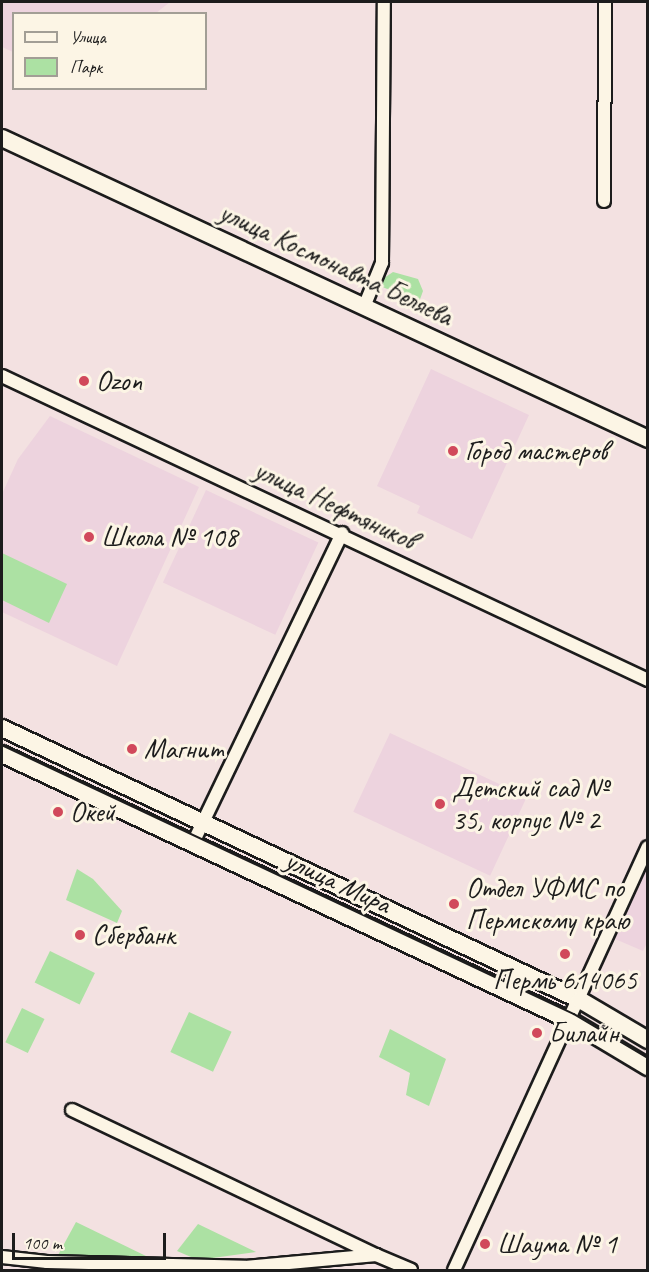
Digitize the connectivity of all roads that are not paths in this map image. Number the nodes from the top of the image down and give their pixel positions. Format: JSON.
{"nodes":[{"id":1,"x":384,"y":2,"type":"edge"},
{"id":2,"x":605,"y":2,"type":"edge"},
{"id":3,"x":4,"y":144,"type":"edge"},
{"id":4,"x":604,"y":201,"type":"dead end"},
{"id":5,"x":364,"y":307,"type":"junction"},
{"id":6,"x":2,"y":376,"type":"edge"},
{"id":7,"x":648,"y":439,"type":"edge"},
{"id":8,"x":342,"y":533,"type":"junction"},
{"id":9,"x":648,"y":680,"type":"edge"},
{"id":10,"x":2,"y":728,"type":"edge"},
{"id":11,"x":2,"y":754,"type":"edge"},
{"id":12,"x":202,"y":823,"type":"junction"},
{"id":13,"x":192,"y":843,"type":"junction"},
{"id":14,"x":648,"y":847,"type":"edge"},
{"id":15,"x":580,"y":1000,"type":"junction"},
{"id":16,"x":571,"y":1021,"type":"junction"},
{"id":17,"x":648,"y":1040,"type":"edge"},
{"id":18,"x":648,"y":1067,"type":"edge"},
{"id":19,"x":72,"y":1110,"type":"dead end"},
{"id":20,"x":376,"y":1255,"type":"junction"},
{"id":21,"x":2,"y":1257,"type":"edge"},
{"id":22,"x":411,"y":1270,"type":"edge"},
{"id":23,"x":454,"y":1270,"type":"edge"}],
"edges":[{"from":1,"to":5,"type":"street"},
{"from":2,"to":4,"type":"street"},
{"from":3,"to":5,"type":"main road","name":"улица Космонавта Беляева"},
{"from":5,"to":7,"type":"main road","name":"улица Космонавта Беляева"},
{"from":6,"to":8,"type":"street","name":"улица Нефтяников"},
{"from":8,"to":9,"type":"street","name":"улица Нефтяников"},
{"from":8,"to":12,"type":"street"},
{"from":10,"to":12,"type":"main road","name":"улица Мира"},
{"from":11,"to":13,"type":"main road","name":"улица Мира"},
{"from":12,"to":13,"type":"street"},
{"from":12,"to":15,"type":"main road","name":"улица Мира"},
{"from":13,"to":16,"type":"main road","name":"улица Мира"},
{"from":14,"to":15,"type":"street"},
{"from":15,"to":16,"type":"street"},
{"from":15,"to":17,"type":"main road","name":"улица Мира"},
{"from":16,"to":18,"type":"main road","name":"улица Мира"},
{"from":16,"to":23,"type":"street"},
{"from":19,"to":20,"type":"street"},
{"from":20,"to":21,"type":"street"},
{"from":20,"to":22,"type":"street"}]}
